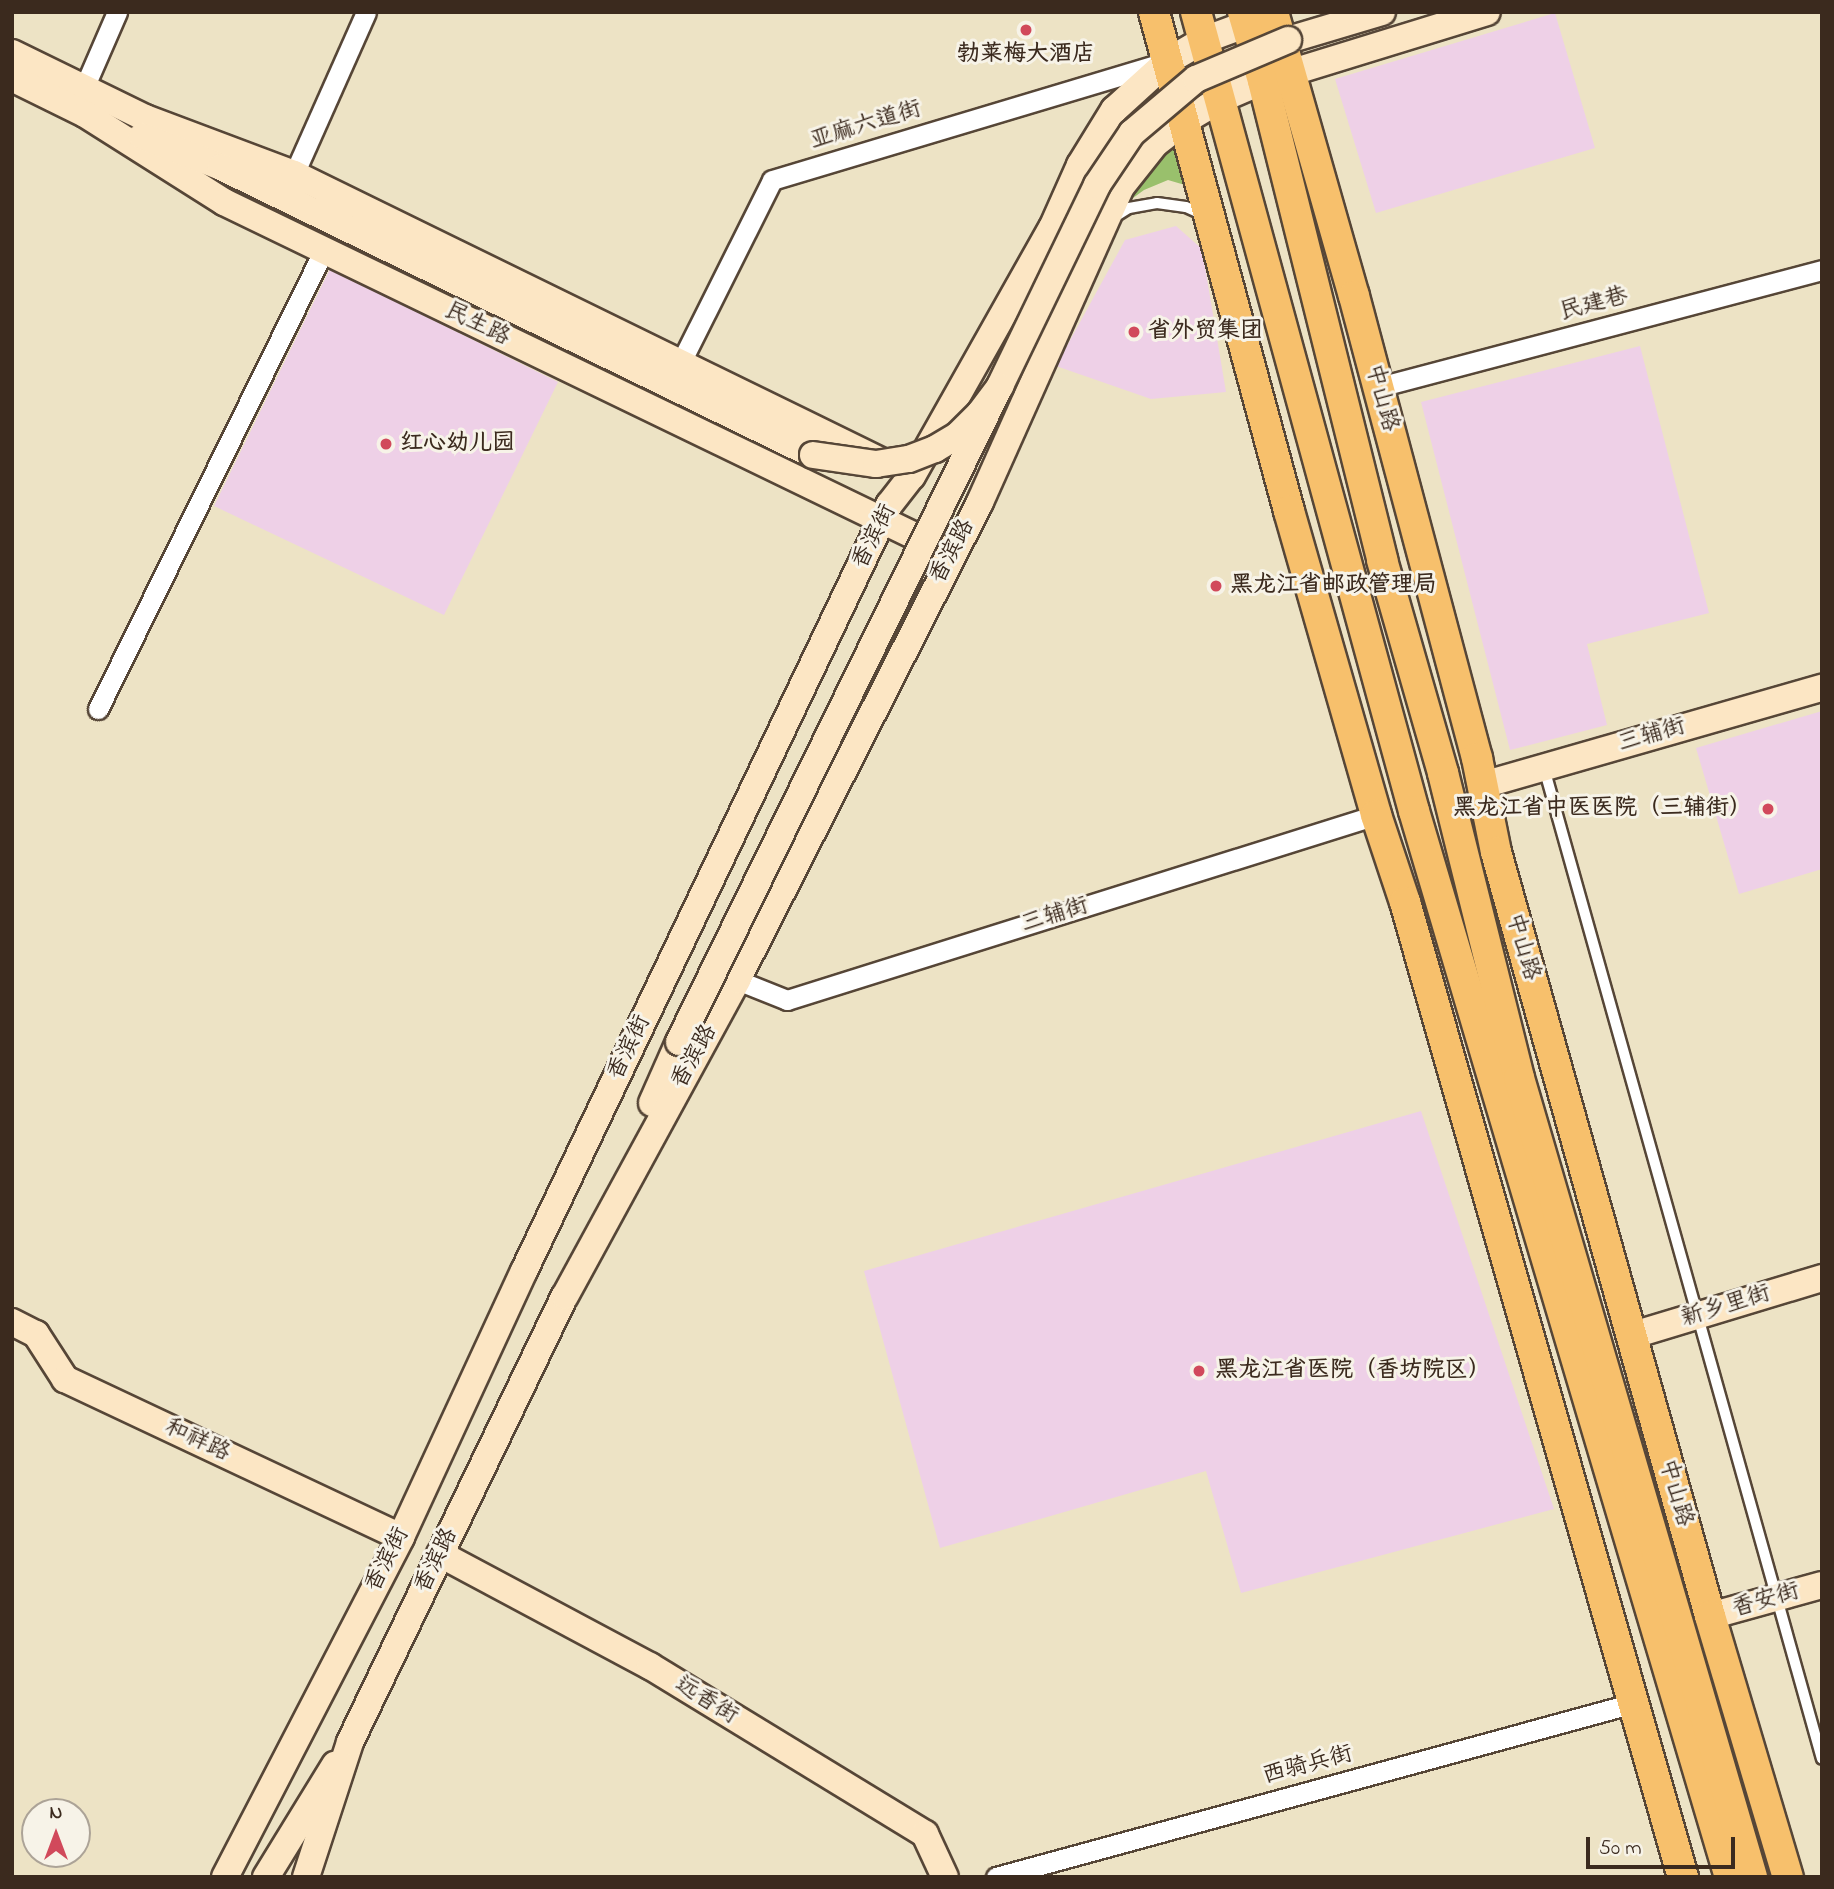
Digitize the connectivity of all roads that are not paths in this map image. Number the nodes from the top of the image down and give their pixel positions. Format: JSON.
{"nodes":[{"id":1,"x":117,"y":12,"type":"edge"},
{"id":2,"x":366,"y":12,"type":"edge"},
{"id":3,"x":1154,"y":12,"type":"edge"},
{"id":4,"x":1382,"y":12,"type":"edge"},
{"id":5,"x":1487,"y":12,"type":"edge"},
{"id":6,"x":1264,"y":15,"type":"edge"},
{"id":7,"x":1200,"y":26,"type":"edge"},
{"id":8,"x":12,"y":53,"type":"edge"},
{"id":9,"x":1168,"y":61,"type":"junction"},
{"id":10,"x":1277,"y":77,"type":"junction"},
{"id":11,"x":12,"y":78,"type":"edge"},
{"id":12,"x":83,"y":88,"type":"junction"},
{"id":13,"x":1221,"y":99,"type":"junction"},
{"id":14,"x":85,"y":114,"type":"junction"},
{"id":15,"x":1184,"y":121,"type":"junction"},
{"id":16,"x":294,"y":174,"type":"junction"},
{"id":17,"x":1209,"y":217,"type":"junction"},
{"id":18,"x":1096,"y":241,"type":"junction"},
{"id":19,"x":324,"y":250,"type":"junction"},
{"id":20,"x":1822,"y":270,"type":"edge"},
{"id":21,"x":681,"y":362,"type":"junction"},
{"id":22,"x":1000,"y":386,"type":"junction"},
{"id":23,"x":1379,"y":387,"type":"junction"},
{"id":24,"x":1309,"y":432,"type":"junction"},
{"id":25,"x":912,"y":476,"type":"junction"},
{"id":26,"x":1402,"y":476,"type":"junction"},
{"id":27,"x":1289,"y":511,"type":"junction"},
{"id":28,"x":881,"y":521,"type":"junction"},
{"id":29,"x":1340,"y":545,"type":"junction"},
{"id":30,"x":951,"y":553,"type":"junction"},
{"id":31,"x":1382,"y":560,"type":"junction"},
{"id":32,"x":1822,"y":688,"type":"edge"},
{"id":33,"x":98,"y":709,"type":"dead end"},
{"id":34,"x":1402,"y":764,"type":"junction"},
{"id":35,"x":1544,"y":767,"type":"junction"},
{"id":36,"x":1443,"y":773,"type":"junction"},
{"id":37,"x":1483,"y":785,"type":"junction"},
{"id":38,"x":1376,"y":816,"type":"junction"},
{"id":39,"x":1496,"y":852,"type":"junction"},
{"id":40,"x":1405,"y":902,"type":"junction"},
{"id":41,"x":737,"y":980,"type":"junction"},
{"id":42,"x":1822,"y":1278,"type":"edge"},
{"id":43,"x":565,"y":1296,"type":"junction"},
{"id":44,"x":1697,"y":1315,"type":"junction"},
{"id":45,"x":12,"y":1322,"type":"edge"},
{"id":46,"x":1630,"y":1336,"type":"junction"},
{"id":47,"x":401,"y":1537,"type":"junction"},
{"id":48,"x":440,"y":1554,"type":"junction"},
{"id":49,"x":1822,"y":1585,"type":"edge"},
{"id":50,"x":1777,"y":1598,"type":"junction"},
{"id":51,"x":1710,"y":1616,"type":"junction"},
{"id":52,"x":1634,"y":1703,"type":"junction"},
{"id":53,"x":350,"y":1742,"type":"junction"},
{"id":54,"x":1822,"y":1759,"type":"edge"},
{"id":55,"x":225,"y":1877,"type":"edge"},
{"id":56,"x":266,"y":1877,"type":"edge"},
{"id":57,"x":306,"y":1877,"type":"edge"},
{"id":58,"x":945,"y":1877,"type":"edge"},
{"id":59,"x":996,"y":1877,"type":"edge"},
{"id":60,"x":1683,"y":1877,"type":"edge"},
{"id":61,"x":1730,"y":1877,"type":"edge"},
{"id":62,"x":1752,"y":1877,"type":"edge"},
{"id":63,"x":1788,"y":1877,"type":"edge"}],
"edges":[{"from":1,"to":12,"type":"street"},
{"from":2,"to":16,"type":"street"},
{"from":3,"to":9,"type":"main road"},
{"from":4,"to":22,"type":"main road","bridge":true},
{"from":5,"to":10,"type":"main road","name":"香滨路"},
{"from":6,"to":7,"type":"main road","name":"香滨街"},
{"from":6,"to":10,"type":"main road","name":"中山路"},
{"from":7,"to":9,"type":"main road","name":"香滨街"},
{"from":7,"to":13,"type":"main road"},
{"from":8,"to":12,"type":"main road"},
{"from":9,"to":15,"type":"main road"},
{"from":9,"to":21,"type":"street","name":"亚麻六道街"},
{"from":9,"to":25,"type":"main road","name":"香滨街"},
{"from":10,"to":13,"type":"main road","name":"香滨路"},
{"from":10,"to":23,"type":"main road","name":"中山路"},
{"from":10,"to":31,"type":"main road","name":"中山路"},
{"from":11,"to":14,"type":"main road","name":"民生路"},
{"from":12,"to":16,"type":"main road"},
{"from":13,"to":15,"type":"main road","name":"香滨路"},
{"from":13,"to":24,"type":"main road"},
{"from":14,"to":19,"type":"main road","name":"民生路"},
{"from":14,"to":22,"type":"main road","bridge":true},
{"from":15,"to":17,"type":"main road"},
{"from":15,"to":18,"type":"main road","name":"香滨路"},
{"from":16,"to":21,"type":"main road"},
{"from":17,"to":18,"type":"lane"},
{"from":17,"to":27,"type":"main road"},
{"from":18,"to":30,"type":"main road","name":"香滨路"},
{"from":19,"to":28,"type":"main road","name":"民生路"},
{"from":19,"to":33,"type":"street"},
{"from":20,"to":23,"type":"street","name":"民建巷"},
{"from":21,"to":25,"type":"main road"},
{"from":22,"to":43,"type":"main road","bridge":true},
{"from":23,"to":26,"type":"main road","name":"中山路"},
{"from":24,"to":27,"type":"main road"},
{"from":24,"to":29,"type":"main road"},
{"from":25,"to":28,"type":"main road","name":"香滨街"},
{"from":26,"to":31,"type":"main road"},
{"from":26,"to":37,"type":"main road","name":"中山路"},
{"from":27,"to":29,"type":"main road"},
{"from":27,"to":38,"type":"main road"},
{"from":28,"to":30,"type":"main road","name":"民生路"},
{"from":28,"to":47,"type":"main road","name":"香滨街"},
{"from":29,"to":34,"type":"main road"},
{"from":30,"to":41,"type":"main road","name":"香滨路"},
{"from":31,"to":36,"type":"main road","name":"中山路"},
{"from":32,"to":35,"type":"main road","name":"三辅街"},
{"from":34,"to":40,"type":"main road"},
{"from":34,"to":61,"type":"main road"},
{"from":35,"to":37,"type":"main road","name":"三辅街"},
{"from":35,"to":44,"type":"lane"},
{"from":36,"to":39,"type":"main road"},
{"from":36,"to":62,"type":"main road","name":"中山路"},
{"from":37,"to":39,"type":"main road","name":"中山路"},
{"from":38,"to":40,"type":"main road"},
{"from":38,"to":41,"type":"street","name":"三辅街"},
{"from":39,"to":46,"type":"main road","name":"中山路"},
{"from":40,"to":52,"type":"main road"},
{"from":41,"to":43,"type":"main road","name":"香滨路"},
{"from":42,"to":44,"type":"main road","name":"新乡里街"},
{"from":43,"to":48,"type":"main road","name":"香滨路"},
{"from":44,"to":46,"type":"main road","name":"新乡里街"},
{"from":44,"to":50,"type":"lane"},
{"from":45,"to":47,"type":"main road","name":"和祥路"},
{"from":46,"to":51,"type":"main road","name":"中山路"},
{"from":47,"to":55,"type":"main road","name":"香滨街"},
{"from":48,"to":53,"type":"main road","name":"香滨路"},
{"from":48,"to":58,"type":"main road","name":"远香街"},
{"from":49,"to":50,"type":"main road","name":"香安街"},
{"from":50,"to":51,"type":"main road","name":"香安街"},
{"from":50,"to":54,"type":"lane"},
{"from":51,"to":63,"type":"main road","name":"中山路"},
{"from":52,"to":59,"type":"street","name":"西骑兵街"},
{"from":52,"to":60,"type":"main road"},
{"from":53,"to":56,"type":"main road"},
{"from":53,"to":57,"type":"main road","name":"香滨路"}]}
